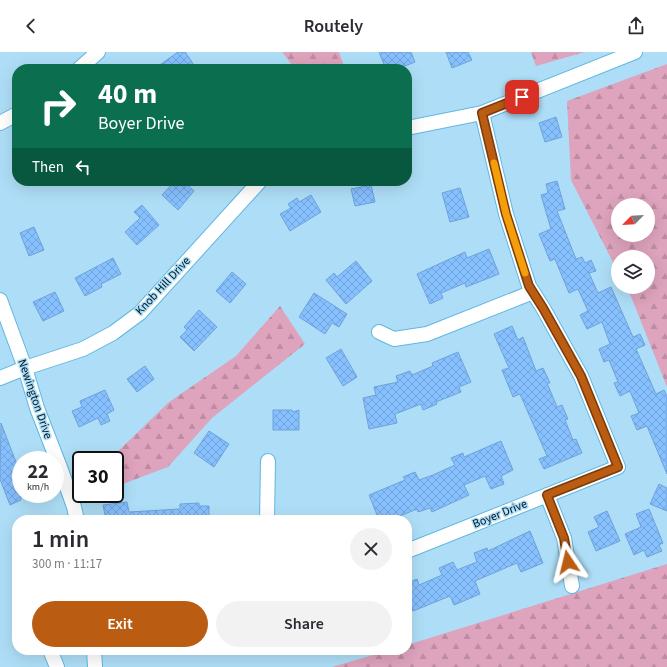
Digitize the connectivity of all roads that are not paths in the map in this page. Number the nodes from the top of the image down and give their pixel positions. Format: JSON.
{"nodes":[{"id":1,"x":98,"y":52,"type":"edge"},
{"id":2,"x":635,"y":52,"type":"edge"},
{"id":3,"x":85,"y":64,"type":"edge"},
{"id":4,"x":482,"y":113,"type":"junction"},
{"id":5,"x":12,"y":117,"type":"edge"},
{"id":6,"x":0,"y":123,"type":"edge"},
{"id":7,"x":412,"y":127,"type":"edge"},
{"id":8,"x":255,"y":186,"type":"edge"},
{"id":9,"x":532,"y":292,"type":"junction"},
{"id":10,"x":0,"y":300,"type":"edge"},
{"id":11,"x":379,"y":332,"type":"dead end"},
{"id":12,"x":25,"y":368,"type":"junction"},
{"id":13,"x":0,"y":378,"type":"edge"},
{"id":14,"x":268,"y":460,"type":"dead end"},
{"id":15,"x":547,"y":495,"type":"junction"},
{"id":16,"x":76,"y":515,"type":"edge"},
{"id":17,"x":267,"y":515,"type":"edge"},
{"id":18,"x":412,"y":549,"type":"edge"},
{"id":19,"x":572,"y":586,"type":"dead end"},
{"id":20,"x":52,"y":655,"type":"edge"},
{"id":21,"x":94,"y":655,"type":"edge"},
{"id":22,"x":57,"y":667,"type":"edge"},
{"id":23,"x":95,"y":667,"type":"edge"}],
"edges":[{"from":1,"to":3,"type":"street"},
{"from":2,"to":4,"type":"street"},
{"from":4,"to":7,"type":"street"},
{"from":4,"to":9,"type":"street","name":"Boyer Drive"},
{"from":5,"to":6,"type":"street"},
{"from":8,"to":12,"type":"street","name":"Knob Hill Drive"},
{"from":9,"to":11,"type":"street"},
{"from":9,"to":15,"type":"street","name":"Boyer Drive"},
{"from":10,"to":12,"type":"street","name":"Newington Drive"},
{"from":12,"to":13,"type":"street","name":"Knob Hill Drive"},
{"from":12,"to":16,"type":"street","name":"Newington Drive"},
{"from":14,"to":17,"type":"street"},
{"from":15,"to":18,"type":"street","name":"Boyer Drive"},
{"from":15,"to":19,"type":"street"},
{"from":20,"to":22,"type":"street"},
{"from":21,"to":23,"type":"street"}]}
